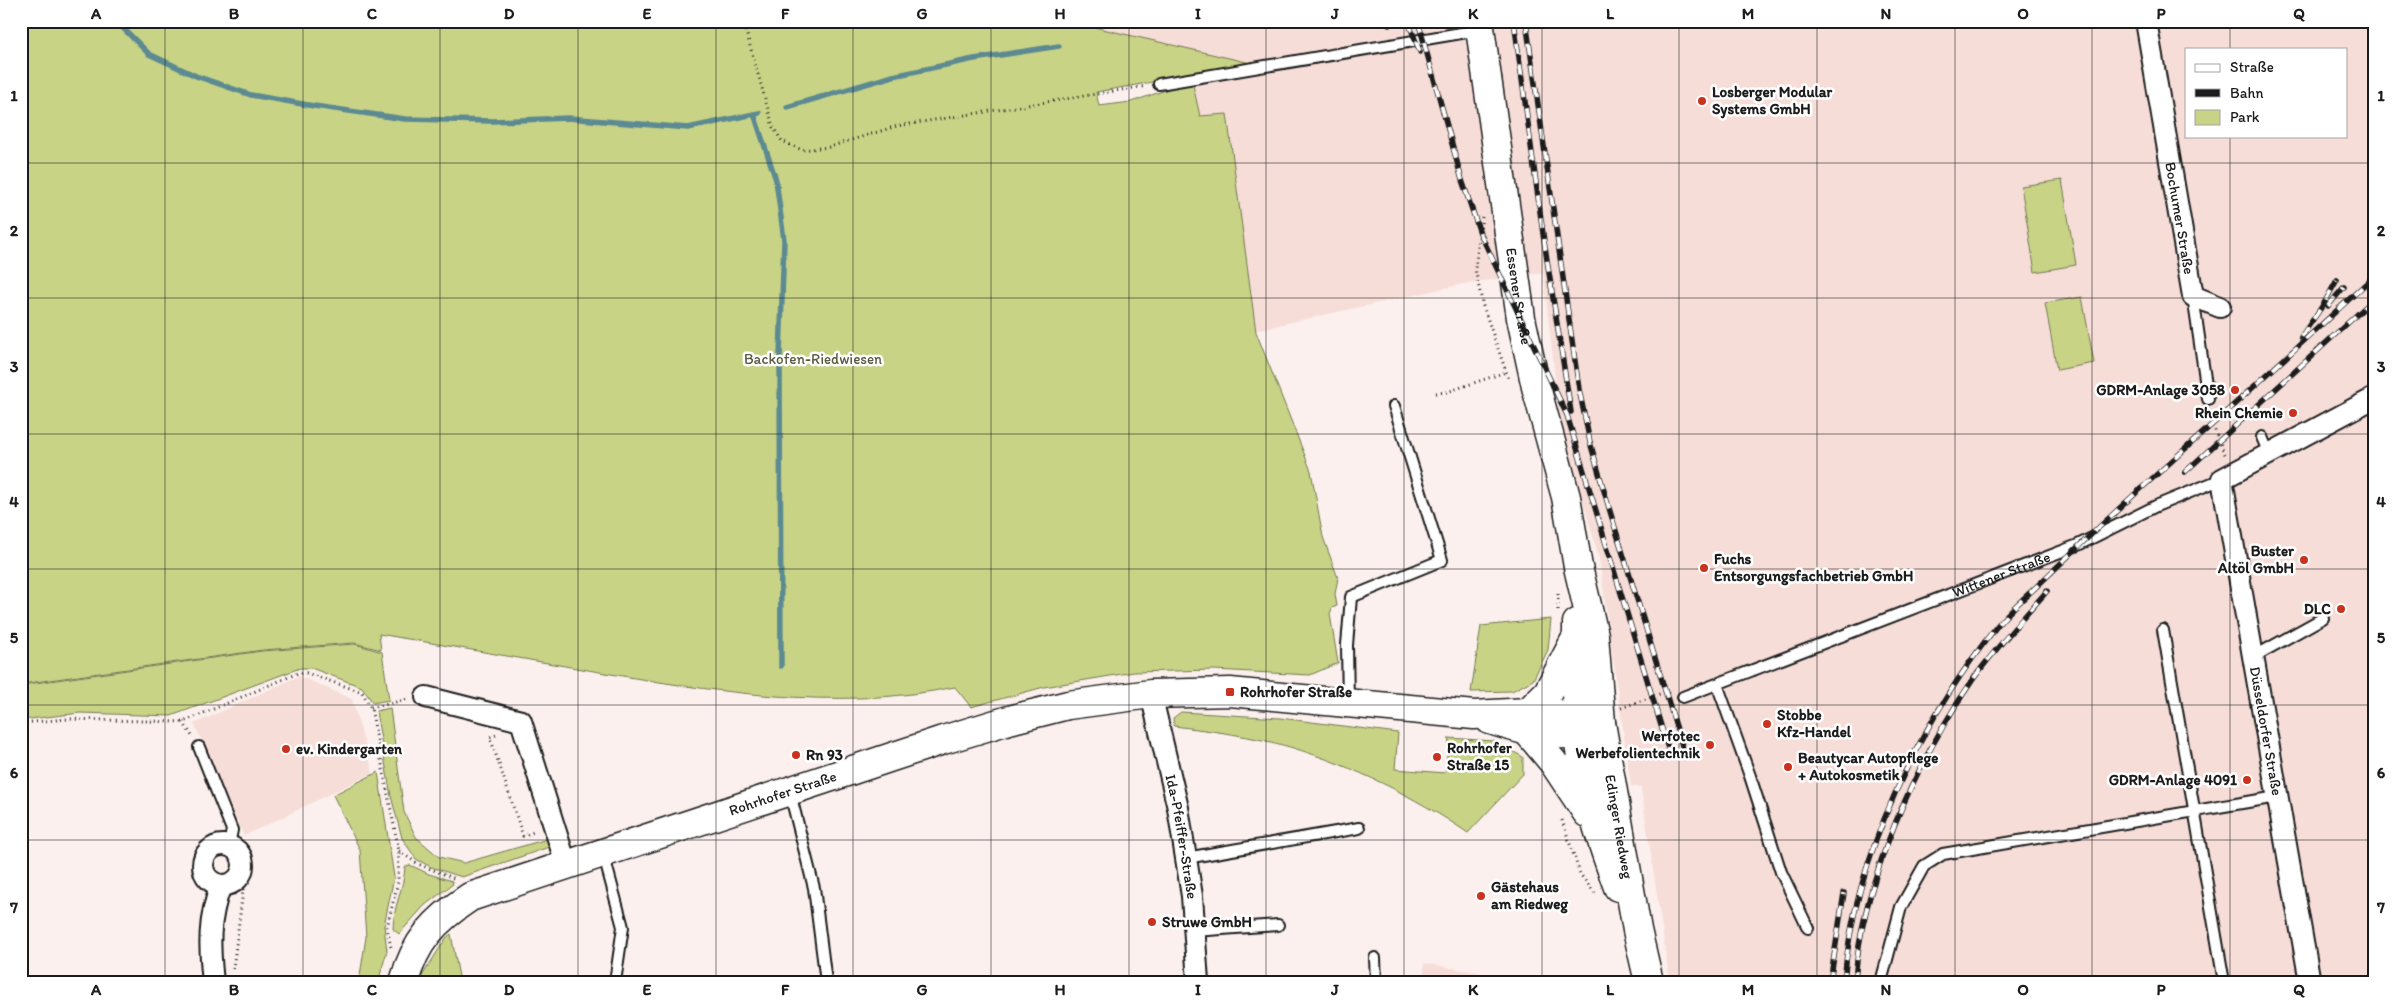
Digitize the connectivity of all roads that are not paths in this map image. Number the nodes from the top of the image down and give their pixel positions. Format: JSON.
{"nodes":[{"id":1,"x":2146,"y":21,"type":"edge"},
{"id":2,"x":1479,"y":26,"type":"edge"},
{"id":3,"x":1159,"y":84,"type":"road end"},
{"id":4,"x":2193,"y":296,"type":"junction"},
{"id":5,"x":2220,"y":307,"type":"dead end"},
{"id":6,"x":2374,"y":398,"type":"edge"},
{"id":7,"x":2208,"y":399,"type":"road end"},
{"id":8,"x":1394,"y":406,"type":"dead end"},
{"id":9,"x":2228,"y":476,"type":"junction"},
{"id":10,"x":1578,"y":567,"type":"junction"},
{"id":11,"x":2323,"y":618,"type":"dead end"},
{"id":12,"x":1567,"y":628,"type":"junction"},
{"id":13,"x":2164,"y":630,"type":"dead end"},
{"id":14,"x":2253,"y":658,"type":"junction"},
{"id":15,"x":1717,"y":684,"type":"junction"},
{"id":16,"x":1151,"y":694,"type":"junction"},
{"id":17,"x":426,"y":697,"type":"road end"},
{"id":18,"x":1683,"y":697,"type":"road end"},
{"id":19,"x":1348,"y":704,"type":"junction"},
{"id":20,"x":1593,"y":721,"type":"junction"},
{"id":21,"x":1528,"y":722,"type":"junction"},
{"id":22,"x":199,"y":747,"type":"dead end"},
{"id":23,"x":790,"y":792,"type":"junction"},
{"id":24,"x":2277,"y":797,"type":"junction"},
{"id":25,"x":2194,"y":811,"type":"junction"},
{"id":26,"x":1596,"y":826,"type":"junction"},
{"id":27,"x":1359,"y":828,"type":"dead end"},
{"id":28,"x":229,"y":845,"type":"junction"},
{"id":29,"x":603,"y":852,"type":"junction"},
{"id":30,"x":1186,"y":858,"type":"junction"},
{"id":31,"x":566,"y":864,"type":"junction"},
{"id":32,"x":230,"y":882,"type":"junction"},
{"id":33,"x":1278,"y":925,"type":"dead end"},
{"id":34,"x":1808,"y":928,"type":"dead end"},
{"id":35,"x":1637,"y":930,"type":"junction"},
{"id":36,"x":1194,"y":931,"type":"junction"},
{"id":37,"x":1375,"y":958,"type":"dead end"},
{"id":38,"x":214,"y":982,"type":"edge"},
{"id":39,"x":404,"y":982,"type":"edge"},
{"id":40,"x":615,"y":982,"type":"edge"},
{"id":41,"x":826,"y":982,"type":"edge"},
{"id":42,"x":1198,"y":982,"type":"edge"},
{"id":43,"x":1376,"y":982,"type":"edge"},
{"id":44,"x":1648,"y":982,"type":"edge"},
{"id":45,"x":1881,"y":982,"type":"edge"},
{"id":46,"x":2224,"y":982,"type":"edge"},
{"id":47,"x":2310,"y":982,"type":"edge"}],
"edges":[{"from":1,"to":4,"type":"street","name":"Bochumer Straße"},
{"from":2,"to":3,"type":"lane"},
{"from":2,"to":10,"type":"main road","name":"Essener Straße"},
{"from":4,"to":5,"type":"street"},
{"from":4,"to":7,"type":"lane"},
{"from":6,"to":9,"type":"street","name":"Wittener Straße"},
{"from":8,"to":19,"type":"lane"},
{"from":9,"to":14,"type":"street","name":"Düsseldorfer Straße"},
{"from":9,"to":15,"type":"lane","name":"Wittener Straße"},
{"from":10,"to":12,"type":"main road","name":"Essener Straße"},
{"from":10,"to":20,"type":"main road","name":"Essener Straße"},
{"from":11,"to":14,"type":"lane"},
{"from":12,"to":20,"type":"main road","name":"Essener Straße"},
{"from":12,"to":21,"type":"main road"},
{"from":13,"to":25,"type":"lane"},
{"from":14,"to":24,"type":"street","name":"Düsseldorfer Straße"},
{"from":15,"to":18,"type":"lane","name":"Wittener Straße"},
{"from":15,"to":34,"type":"lane"},
{"from":16,"to":19,"type":"main road","name":"Rohrhofer Straße"},
{"from":16,"to":23,"type":"main road","name":"Rohrhofer Straße"},
{"from":16,"to":30,"type":"street","name":"Ida-Pfeiffer-Straße"},
{"from":17,"to":31,"type":"street"},
{"from":19,"to":21,"type":"main road","name":"Rohrhofer Straße"},
{"from":20,"to":21,"type":"main road","name":"Rohrhofer Straße"},
{"from":20,"to":26,"type":"main road","name":"Edinger Riedweg"},
{"from":20,"to":35,"type":"main road","name":"Edinger Riedweg"},
{"from":21,"to":26,"type":"main road"},
{"from":22,"to":28,"type":"lane"},
{"from":23,"to":29,"type":"main road","name":"Rohrhofer Straße"},
{"from":23,"to":41,"type":"lane"},
{"from":24,"to":25,"type":"lane"},
{"from":24,"to":47,"type":"street","name":"Düsseldorfer Straße"},
{"from":25,"to":45,"type":"lane"},
{"from":25,"to":46,"type":"lane"},
{"from":26,"to":35,"type":"main road","name":"Edinger Riedweg"},
{"from":27,"to":30,"type":"lane"},
{"from":28,"to":32,"type":"street"},
{"from":28,"to":32,"type":"street"},
{"from":29,"to":31,"type":"main road","name":"Rohrhofer Straße"},
{"from":29,"to":40,"type":"lane"},
{"from":30,"to":36,"type":"street","name":"Ida-Pfeiffer-Straße"},
{"from":31,"to":39,"type":"main road","name":"Rohrhofer Straße"},
{"from":32,"to":38,"type":"street"},
{"from":33,"to":36,"type":"lane"},
{"from":35,"to":44,"type":"main road","name":"Edinger Riedweg"},
{"from":36,"to":42,"type":"street","name":"Ida-Pfeiffer-Straße"},
{"from":37,"to":43,"type":"lane"}]}
